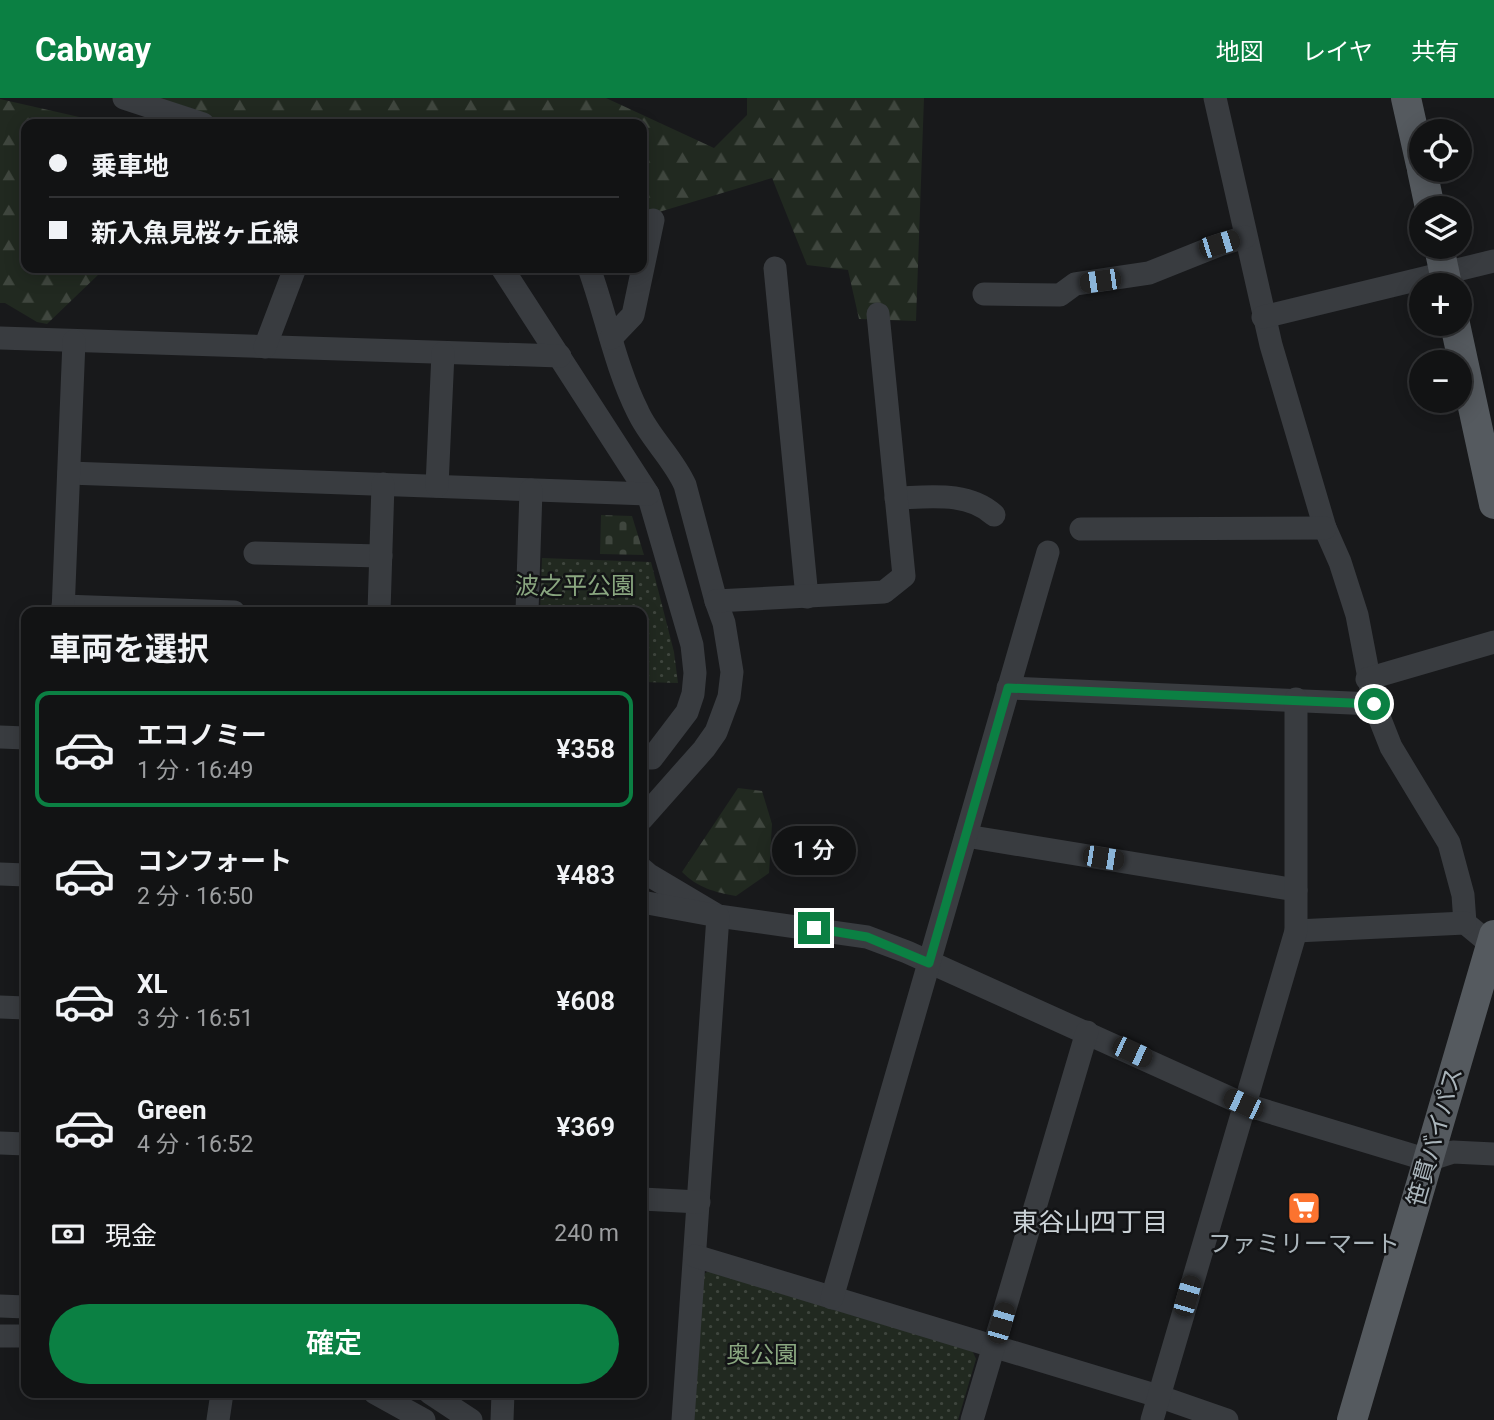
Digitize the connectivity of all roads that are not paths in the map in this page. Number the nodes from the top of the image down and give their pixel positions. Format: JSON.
{"nodes":[{"id":1,"x":124,"y":98,"type":"edge"},
{"id":2,"x":1214,"y":98,"type":"edge"},
{"id":3,"x":1406,"y":98,"type":"edge"},
{"id":4,"x":188,"y":119,"type":"edge"},
{"id":5,"x":1410,"y":119,"type":"edge"},
{"id":6,"x":653,"y":220,"type":"dead end"},
{"id":7,"x":1245,"y":237,"type":"junction"},
{"id":8,"x":647,"y":248,"type":"edge"},
{"id":9,"x":1494,"y":261,"type":"edge"},
{"id":10,"x":775,"y":268,"type":"dead end"},
{"id":11,"x":1443,"y":268,"type":"edge"},
{"id":12,"x":293,"y":273,"type":"edge"},
{"id":13,"x":505,"y":273,"type":"edge"},
{"id":14,"x":591,"y":273,"type":"edge"},
{"id":15,"x":642,"y":273,"type":"edge"},
{"id":16,"x":984,"y":294,"type":"dead end"},
{"id":17,"x":878,"y":314,"type":"dead end"},
{"id":18,"x":1263,"y":317,"type":"junction"},
{"id":19,"x":1458,"y":336,"type":"edge"},
{"id":20,"x":0,"y":338,"type":"edge"},
{"id":21,"x":611,"y":338,"type":"junction"},
{"id":22,"x":74,"y":341,"type":"junction"},
{"id":23,"x":265,"y":347,"type":"junction"},
{"id":24,"x":443,"y":353,"type":"junction"},
{"id":25,"x":560,"y":356,"type":"junction"},
{"id":26,"x":69,"y":473,"type":"junction"},
{"id":27,"x":383,"y":484,"type":"junction"},
{"id":28,"x":437,"y":486,"type":"junction"},
{"id":29,"x":531,"y":490,"type":"junction"},
{"id":30,"x":648,"y":494,"type":"junction"},
{"id":31,"x":896,"y":498,"type":"junction"},
{"id":32,"x":1494,"y":504,"type":"edge"},
{"id":33,"x":994,"y":515,"type":"dead end"},
{"id":34,"x":1325,"y":528,"type":"junction"},
{"id":35,"x":1081,"y":529,"type":"dead end"},
{"id":36,"x":1048,"y":552,"type":"dead end"},
{"id":37,"x":255,"y":554,"type":"dead end"},
{"id":38,"x":381,"y":556,"type":"junction"},
{"id":39,"x":807,"y":597,"type":"junction"},
{"id":40,"x":716,"y":601,"type":"junction"},
{"id":41,"x":63,"y":607,"type":"edge"},
{"id":42,"x":379,"y":607,"type":"edge"},
{"id":43,"x":527,"y":607,"type":"edge"},
{"id":44,"x":1494,"y":642,"type":"edge"},
{"id":45,"x":1367,"y":679,"type":"junction"},
{"id":46,"x":1008,"y":688,"type":"junction"},
{"id":47,"x":1296,"y":699,"type":"junction"},
{"id":48,"x":1374,"y":704,"type":"junction"},
{"id":49,"x":0,"y":737,"type":"edge"},
{"id":50,"x":21,"y":738,"type":"edge"},
{"id":51,"x":647,"y":758,"type":"edge"},
{"id":52,"x":680,"y":778,"type":"junction"},
{"id":53,"x":647,"y":814,"type":"edge"},
{"id":54,"x":965,"y":836,"type":"junction"},
{"id":55,"x":647,"y":872,"type":"edge"},
{"id":56,"x":0,"y":874,"type":"edge"},
{"id":57,"x":21,"y":875,"type":"edge"},
{"id":58,"x":1296,"y":890,"type":"junction"},
{"id":59,"x":647,"y":903,"type":"edge"},
{"id":60,"x":718,"y":916,"type":"junction"},
{"id":61,"x":1465,"y":923,"type":"junction"},
{"id":62,"x":1296,"y":931,"type":"junction"},
{"id":63,"x":1493,"y":943,"type":"edge"},
{"id":64,"x":929,"y":963,"type":"junction"},
{"id":65,"x":0,"y":1007,"type":"edge"},
{"id":66,"x":21,"y":1008,"type":"edge"},
{"id":67,"x":1087,"y":1032,"type":"junction"},
{"id":68,"x":1243,"y":1104,"type":"junction"},
{"id":69,"x":0,"y":1143,"type":"edge"},
{"id":70,"x":21,"y":1144,"type":"edge"},
{"id":71,"x":1494,"y":1154,"type":"edge"},
{"id":72,"x":1428,"y":1160,"type":"junction"},
{"id":73,"x":647,"y":1199,"type":"edge"},
{"id":74,"x":699,"y":1202,"type":"junction"},
{"id":75,"x":695,"y":1256,"type":"junction"},
{"id":76,"x":832,"y":1298,"type":"junction"},
{"id":77,"x":0,"y":1306,"type":"edge"},
{"id":78,"x":21,"y":1307,"type":"edge"},
{"id":79,"x":0,"y":1336,"type":"edge"},
{"id":80,"x":21,"y":1336,"type":"edge"},
{"id":81,"x":994,"y":1347,"type":"junction"},
{"id":82,"x":1158,"y":1396,"type":"junction"},
{"id":83,"x":221,"y":1398,"type":"edge"},
{"id":84,"x":384,"y":1398,"type":"edge"},
{"id":85,"x":438,"y":1398,"type":"edge"},
{"id":86,"x":503,"y":1398,"type":"edge"},
{"id":87,"x":218,"y":1420,"type":"edge"},
{"id":88,"x":424,"y":1420,"type":"edge"},
{"id":89,"x":471,"y":1420,"type":"edge"},
{"id":90,"x":502,"y":1420,"type":"edge"},
{"id":91,"x":683,"y":1420,"type":"edge"},
{"id":92,"x":972,"y":1420,"type":"edge"},
{"id":93,"x":1152,"y":1420,"type":"edge"},
{"id":94,"x":1227,"y":1420,"type":"edge"},
{"id":95,"x":1352,"y":1420,"type":"edge"}],
"edges":[{"from":1,"to":4,"type":"street"},
{"from":2,"to":7,"type":"street"},
{"from":3,"to":5,"type":"main road"},
{"from":6,"to":8,"type":"street"},
{"from":7,"to":16,"type":"street"},
{"from":7,"to":18,"type":"street"},
{"from":9,"to":11,"type":"street"},
{"from":10,"to":39,"type":"street"},
{"from":11,"to":18,"type":"street"},
{"from":12,"to":23,"type":"street"},
{"from":13,"to":25,"type":"street"},
{"from":14,"to":21,"type":"street"},
{"from":15,"to":21,"type":"street"},
{"from":17,"to":31,"type":"street"},
{"from":18,"to":34,"type":"street"},
{"from":19,"to":32,"type":"main road"},
{"from":20,"to":22,"type":"street"},
{"from":21,"to":40,"type":"street"},
{"from":22,"to":23,"type":"street"},
{"from":22,"to":26,"type":"street"},
{"from":23,"to":24,"type":"street"},
{"from":24,"to":25,"type":"street"},
{"from":24,"to":28,"type":"street"},
{"from":25,"to":30,"type":"street"},
{"from":26,"to":27,"type":"street"},
{"from":26,"to":41,"type":"street"},
{"from":27,"to":28,"type":"street"},
{"from":27,"to":38,"type":"street"},
{"from":28,"to":29,"type":"street"},
{"from":29,"to":30,"type":"street"},
{"from":29,"to":43,"type":"street"},
{"from":30,"to":51,"type":"street"},
{"from":31,"to":33,"type":"street"},
{"from":31,"to":39,"type":"street"},
{"from":34,"to":35,"type":"street"},
{"from":34,"to":45,"type":"street"},
{"from":36,"to":46,"type":"street"},
{"from":37,"to":38,"type":"street"},
{"from":38,"to":42,"type":"street"},
{"from":39,"to":40,"type":"street"},
{"from":40,"to":52,"type":"street"},
{"from":44,"to":45,"type":"street"},
{"from":45,"to":48,"type":"street"},
{"from":46,"to":47,"type":"street"},
{"from":46,"to":54,"type":"street"},
{"from":47,"to":48,"type":"street"},
{"from":47,"to":58,"type":"street"},
{"from":48,"to":61,"type":"street"},
{"from":49,"to":50,"type":"street"},
{"from":51,"to":52,"type":"street"},
{"from":52,"to":53,"type":"street"},
{"from":54,"to":58,"type":"street"},
{"from":54,"to":64,"type":"street"},
{"from":55,"to":60,"type":"street"},
{"from":56,"to":57,"type":"street"},
{"from":58,"to":62,"type":"street"},
{"from":59,"to":60,"type":"street"},
{"from":60,"to":64,"type":"street"},
{"from":60,"to":74,"type":"street"},
{"from":61,"to":62,"type":"street"},
{"from":61,"to":63,"type":"street"},
{"from":62,"to":68,"type":"street"},
{"from":63,"to":72,"type":"main road","name":"笹貫バイパス"},
{"from":64,"to":67,"type":"street"},
{"from":64,"to":76,"type":"street"},
{"from":65,"to":66,"type":"street"},
{"from":67,"to":68,"type":"street"},
{"from":67,"to":81,"type":"street"},
{"from":68,"to":72,"type":"street"},
{"from":68,"to":82,"type":"street"},
{"from":69,"to":70,"type":"street"},
{"from":71,"to":72,"type":"street"},
{"from":72,"to":95,"type":"main road","name":"笹貫バイパス"},
{"from":73,"to":74,"type":"street"},
{"from":74,"to":75,"type":"street"},
{"from":75,"to":76,"type":"street"},
{"from":75,"to":91,"type":"street"},
{"from":76,"to":81,"type":"street"},
{"from":77,"to":78,"type":"street"},
{"from":79,"to":80,"type":"street"},
{"from":81,"to":82,"type":"street"},
{"from":81,"to":92,"type":"street"},
{"from":82,"to":93,"type":"street"},
{"from":82,"to":94,"type":"street"},
{"from":83,"to":87,"type":"street"},
{"from":84,"to":88,"type":"street"},
{"from":85,"to":89,"type":"street"},
{"from":86,"to":90,"type":"street"}]}
